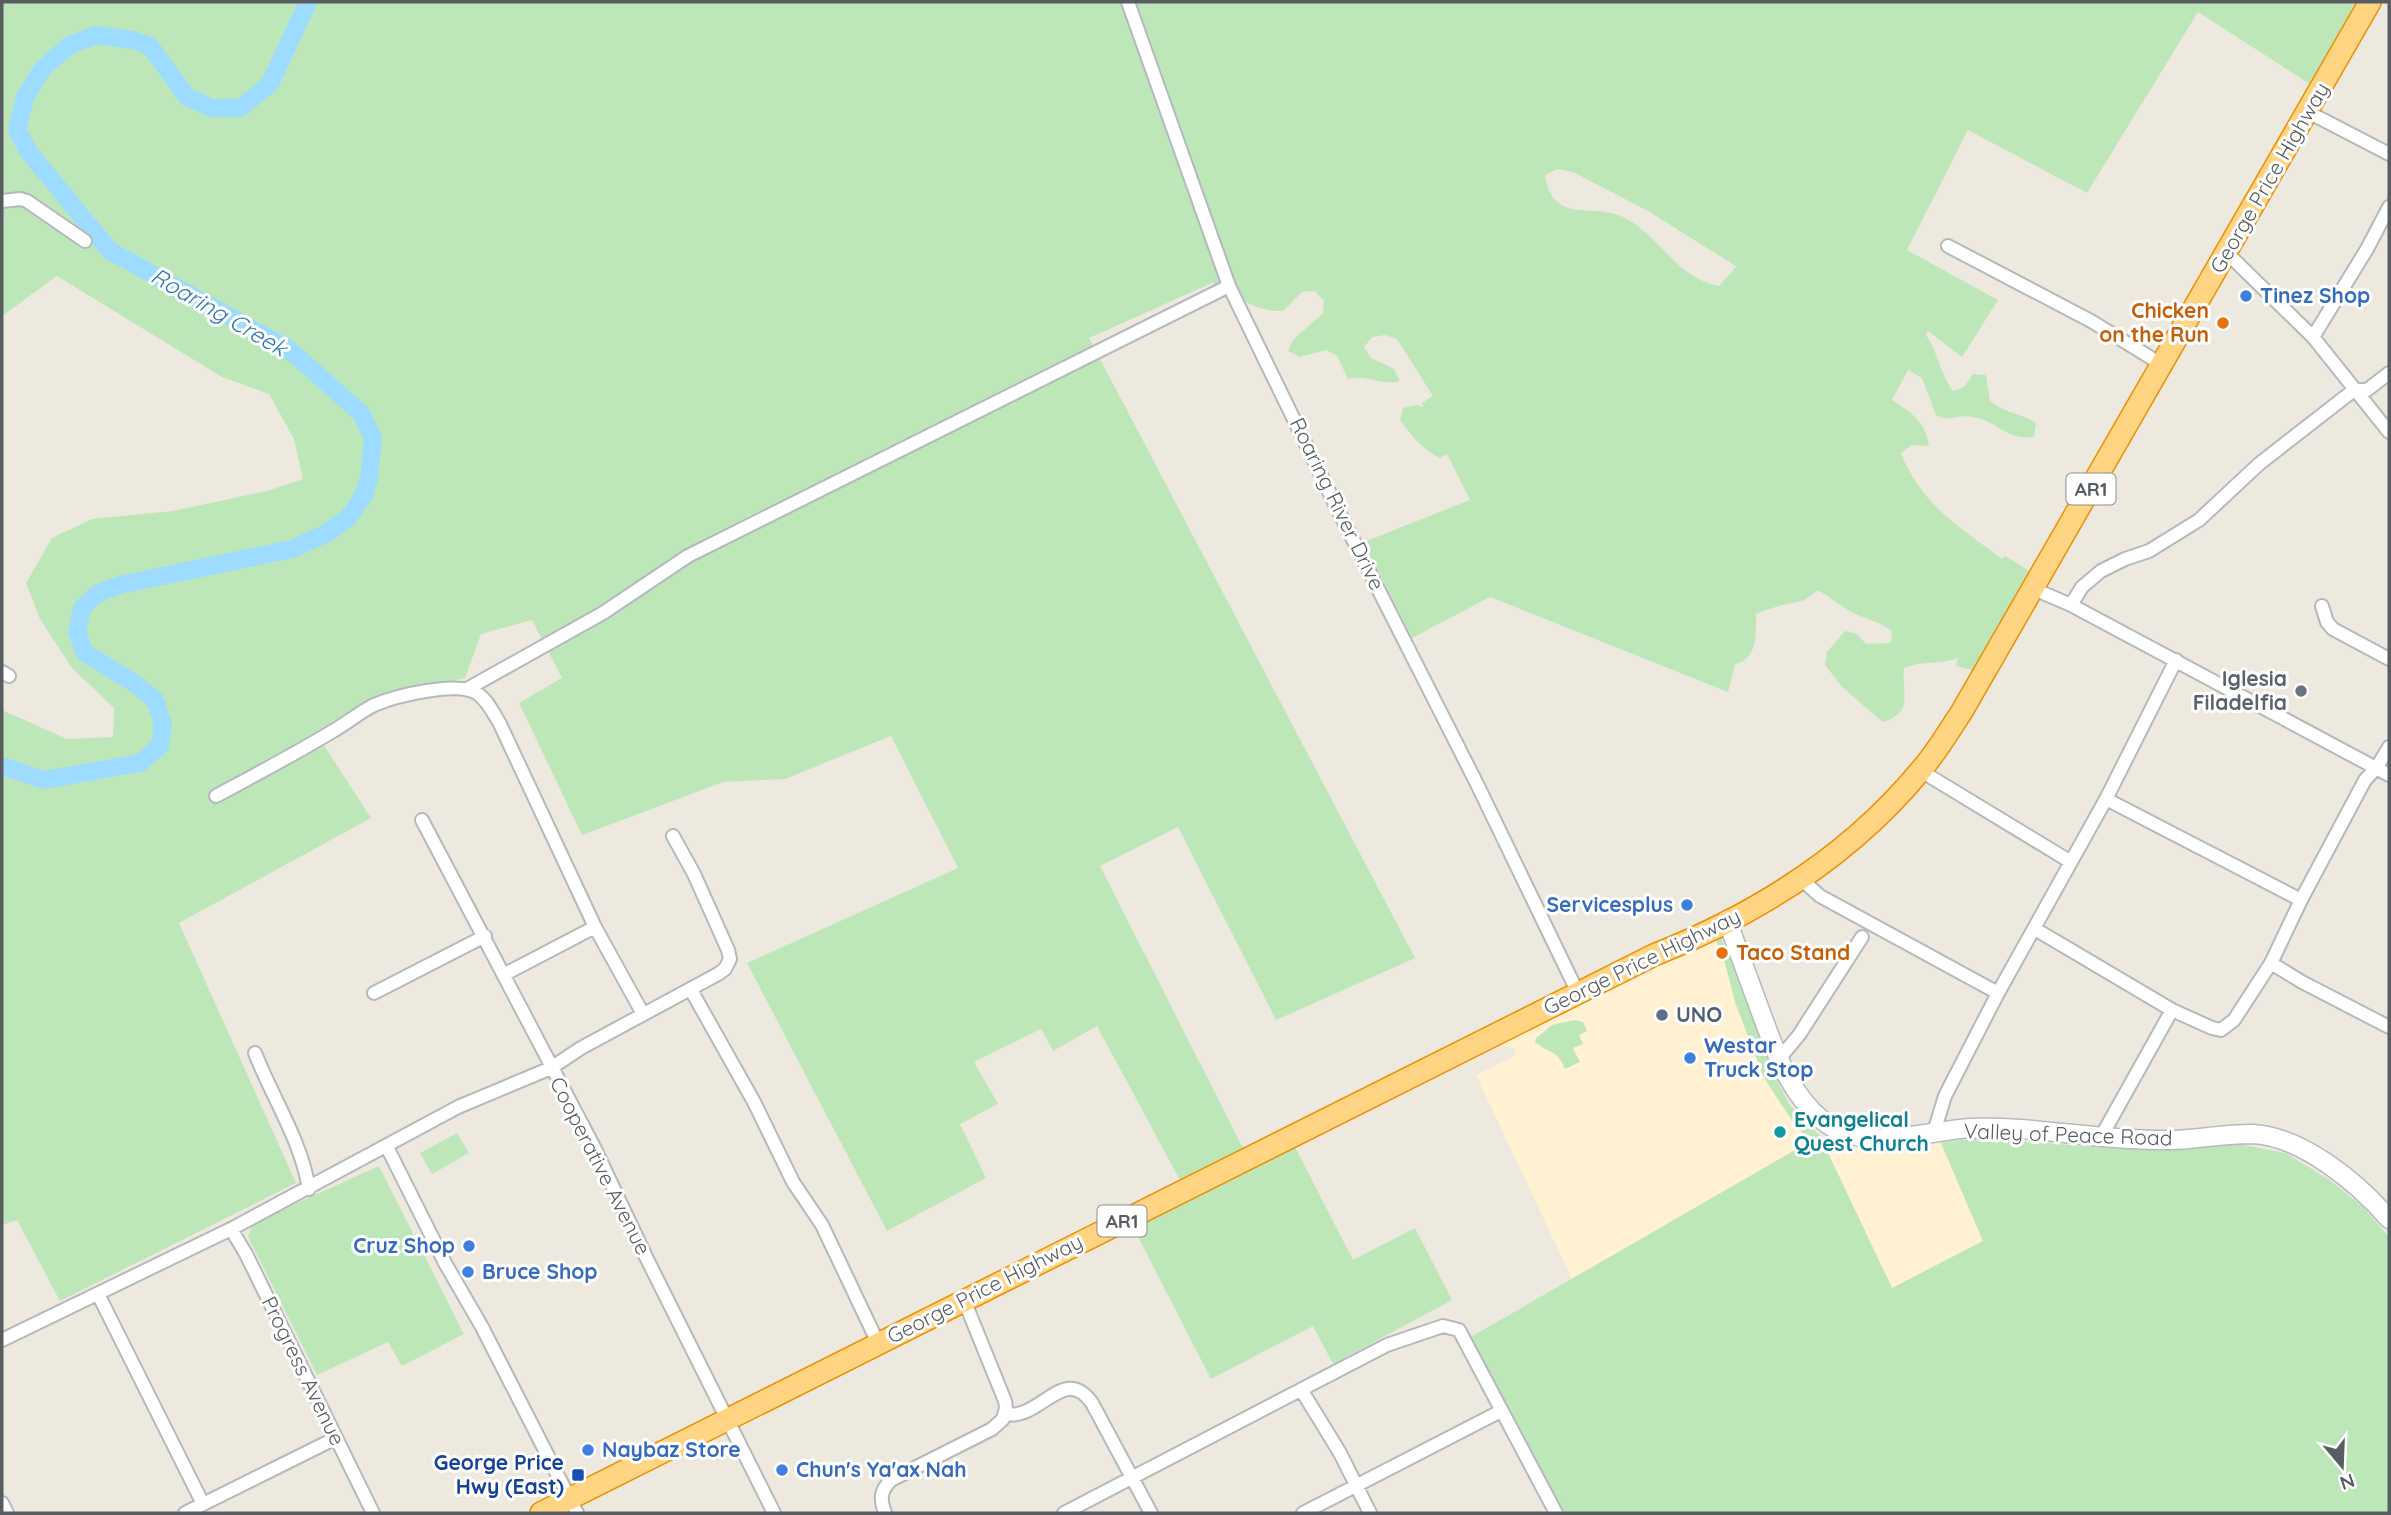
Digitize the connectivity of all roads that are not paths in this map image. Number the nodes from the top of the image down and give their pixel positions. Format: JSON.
{"nodes":[{"id":1,"x":1128,"y":2,"type":"edge"},
{"id":2,"x":2371,"y":2,"type":"edge"},
{"id":3,"x":2308,"y":112,"type":"junction"},
{"id":4,"x":2389,"y":154,"type":"edge"},
{"id":5,"x":2,"y":201,"type":"edge"},
{"id":6,"x":2389,"y":207,"type":"edge"},
{"id":7,"x":85,"y":241,"type":"dead end"},
{"id":8,"x":1948,"y":246,"type":"dead end"},
{"id":9,"x":2226,"y":253,"type":"junction"},
{"id":10,"x":1228,"y":286,"type":"junction"},
{"id":11,"x":2313,"y":337,"type":"junction"},
{"id":12,"x":2161,"y":364,"type":"junction"},
{"id":13,"x":2389,"y":373,"type":"edge"},
{"id":14,"x":2354,"y":390,"type":"junction"},
{"id":15,"x":2389,"y":432,"type":"edge"},
{"id":16,"x":2034,"y":589,"type":"junction"},
{"id":17,"x":2071,"y":605,"type":"junction"},
{"id":18,"x":2322,"y":606,"type":"dead end"},
{"id":19,"x":2389,"y":659,"type":"edge"},
{"id":20,"x":2176,"y":660,"type":"junction"},
{"id":21,"x":467,"y":689,"type":"junction"},
{"id":22,"x":2389,"y":747,"type":"edge"},
{"id":23,"x":2377,"y":767,"type":"junction"},
{"id":24,"x":1921,"y":771,"type":"junction"},
{"id":25,"x":2389,"y":775,"type":"edge"},
{"id":26,"x":216,"y":796,"type":"dead end"},
{"id":27,"x":2106,"y":799,"type":"junction"},
{"id":28,"x":422,"y":820,"type":"dead end"},
{"id":29,"x":673,"y":836,"type":"dead end"},
{"id":30,"x":2071,"y":862,"type":"junction"},
{"id":31,"x":1801,"y":879,"type":"junction"},
{"id":32,"x":2301,"y":900,"type":"junction"},
{"id":33,"x":1727,"y":920,"type":"junction"},
{"id":34,"x":595,"y":927,"type":"junction"},
{"id":35,"x":2035,"y":929,"type":"junction"},
{"id":36,"x":485,"y":936,"type":"junction"},
{"id":37,"x":1862,"y":937,"type":"dead end"},
{"id":38,"x":2271,"y":962,"type":"junction"},
{"id":39,"x":505,"y":974,"type":"junction"},
{"id":40,"x":691,"y":990,"type":"junction"},
{"id":41,"x":374,"y":993,"type":"dead end"},
{"id":42,"x":1578,"y":993,"type":"junction"},
{"id":43,"x":1998,"y":993,"type":"junction"},
{"id":44,"x":2172,"y":1010,"type":"junction"},
{"id":45,"x":643,"y":1014,"type":"junction"},
{"id":46,"x":2389,"y":1027,"type":"edge"},
{"id":47,"x":255,"y":1053,"type":"dead end"},
{"id":48,"x":1779,"y":1059,"type":"junction"},
{"id":49,"x":551,"y":1068,"type":"junction"},
{"id":50,"x":1934,"y":1132,"type":"junction"},
{"id":51,"x":2101,"y":1137,"type":"junction"},
{"id":52,"x":387,"y":1147,"type":"junction"},
{"id":53,"x":309,"y":1189,"type":"junction"},
{"id":54,"x":2389,"y":1219,"type":"edge"},
{"id":55,"x":231,"y":1229,"type":"junction"},
{"id":56,"x":98,"y":1294,"type":"junction"},
{"id":57,"x":964,"y":1300,"type":"junction"},
{"id":58,"x":2,"y":1340,"type":"edge"},
{"id":59,"x":878,"y":1343,"type":"junction"},
{"id":60,"x":1301,"y":1391,"type":"junction"},
{"id":61,"x":1501,"y":1411,"type":"junction"},
{"id":62,"x":1005,"y":1414,"type":"junction"},
{"id":63,"x":727,"y":1419,"type":"junction"},
{"id":64,"x":336,"y":1438,"type":"junction"},
{"id":65,"x":1133,"y":1479,"type":"junction"},
{"id":66,"x":1356,"y":1485,"type":"junction"},
{"id":67,"x":2,"y":1503,"type":"edge"},
{"id":68,"x":203,"y":1504,"type":"junction"},
{"id":69,"x":573,"y":1506,"type":"edge"},
{"id":70,"x":1550,"y":1511,"type":"edge"},
{"id":71,"x":7,"y":1513,"type":"edge"},
{"id":72,"x":185,"y":1513,"type":"edge"},
{"id":73,"x":373,"y":1513,"type":"edge"},
{"id":74,"x":541,"y":1513,"type":"edge"},
{"id":75,"x":774,"y":1513,"type":"edge"},
{"id":76,"x":885,"y":1513,"type":"edge"},
{"id":77,"x":1064,"y":1513,"type":"edge"},
{"id":78,"x":1151,"y":1513,"type":"edge"},
{"id":79,"x":1303,"y":1513,"type":"edge"},
{"id":80,"x":1370,"y":1513,"type":"edge"}],
"edges":[{"from":1,"to":10,"type":"street","name":"Roaring River Drive"},
{"from":2,"to":3,"type":"highway","name":"George Price Highway","number":"AR1"},
{"from":3,"to":4,"type":"street"},
{"from":3,"to":9,"type":"highway","name":"George Price Highway","number":"AR1"},
{"from":5,"to":7,"type":"street"},
{"from":6,"to":11,"type":"street"},
{"from":8,"to":12,"type":"street"},
{"from":9,"to":11,"type":"street"},
{"from":9,"to":12,"type":"highway","name":"George Price Highway","number":"AR1"},
{"from":10,"to":21,"type":"street"},
{"from":10,"to":42,"type":"street","name":"Roaring River Drive"},
{"from":11,"to":14,"type":"street"},
{"from":12,"to":16,"type":"highway","name":"George Price Highway","number":"AR1"},
{"from":13,"to":14,"type":"street"},
{"from":14,"to":15,"type":"street"},
{"from":14,"to":17,"type":"street"},
{"from":16,"to":17,"type":"street"},
{"from":16,"to":24,"type":"highway","name":"George Price Highway","number":"AR1"},
{"from":17,"to":20,"type":"street"},
{"from":18,"to":19,"type":"street"},
{"from":20,"to":23,"type":"street"},
{"from":20,"to":27,"type":"street"},
{"from":21,"to":26,"type":"street"},
{"from":21,"to":34,"type":"street"},
{"from":22,"to":23,"type":"street"},
{"from":23,"to":25,"type":"street"},
{"from":23,"to":32,"type":"street"},
{"from":24,"to":30,"type":"street"},
{"from":24,"to":31,"type":"highway","name":"George Price Highway","number":"AR1"},
{"from":27,"to":30,"type":"street"},
{"from":27,"to":32,"type":"street"},
{"from":28,"to":36,"type":"street","name":"Cooperative Avenue"},
{"from":29,"to":40,"type":"street"},
{"from":30,"to":35,"type":"street"},
{"from":31,"to":33,"type":"highway","name":"George Price Highway","number":"AR1"},
{"from":31,"to":43,"type":"street"},
{"from":32,"to":38,"type":"street"},
{"from":33,"to":42,"type":"highway","name":"George Price Highway","number":"AR1"},
{"from":33,"to":48,"type":"street","name":"Valley of Peace Road"},
{"from":34,"to":39,"type":"street"},
{"from":34,"to":45,"type":"street"},
{"from":35,"to":43,"type":"street"},
{"from":35,"to":44,"type":"street"},
{"from":36,"to":39,"type":"street","name":"Cooperative Avenue"},
{"from":36,"to":41,"type":"street"},
{"from":37,"to":48,"type":"street"},
{"from":38,"to":44,"type":"street"},
{"from":38,"to":46,"type":"street"},
{"from":39,"to":49,"type":"street","name":"Cooperative Avenue"},
{"from":40,"to":45,"type":"street"},
{"from":40,"to":59,"type":"street"},
{"from":42,"to":57,"type":"highway","name":"George Price Highway","number":"AR1"},
{"from":43,"to":50,"type":"street"},
{"from":44,"to":51,"type":"street"},
{"from":45,"to":49,"type":"street"},
{"from":47,"to":53,"type":"street"},
{"from":48,"to":50,"type":"street","name":"Valley of Peace Road"},
{"from":49,"to":52,"type":"street"},
{"from":49,"to":63,"type":"street","name":"Cooperative Avenue"},
{"from":50,"to":51,"type":"street","name":"Valley of Peace Road"},
{"from":51,"to":54,"type":"street","name":"Valley of Peace Road"},
{"from":52,"to":53,"type":"street"},
{"from":52,"to":69,"type":"street"},
{"from":53,"to":55,"type":"street"},
{"from":55,"to":56,"type":"street"},
{"from":55,"to":64,"type":"street","name":"Progress Avenue"},
{"from":56,"to":58,"type":"street"},
{"from":56,"to":68,"type":"street"},
{"from":57,"to":59,"type":"highway","name":"George Price Highway","number":"AR1"},
{"from":57,"to":62,"type":"street"},
{"from":59,"to":63,"type":"highway","name":"George Price Highway","number":"AR1"},
{"from":60,"to":61,"type":"street"},
{"from":60,"to":65,"type":"street"},
{"from":60,"to":66,"type":"street"},
{"from":61,"to":66,"type":"street"},
{"from":61,"to":70,"type":"street"},
{"from":62,"to":65,"type":"street"},
{"from":62,"to":76,"type":"street"},
{"from":63,"to":69,"type":"highway","name":"George Price Highway","number":"AR1"},
{"from":63,"to":75,"type":"street","name":"Cooperative Avenue"},
{"from":64,"to":68,"type":"street"},
{"from":64,"to":73,"type":"street","name":"Progress Avenue"},
{"from":65,"to":77,"type":"street"},
{"from":65,"to":78,"type":"street"},
{"from":66,"to":79,"type":"street"},
{"from":66,"to":80,"type":"street"},
{"from":67,"to":71,"type":"street"},
{"from":68,"to":72,"type":"street"},
{"from":69,"to":74,"type":"highway","name":"George Price Highway","number":"AR1"}]}
